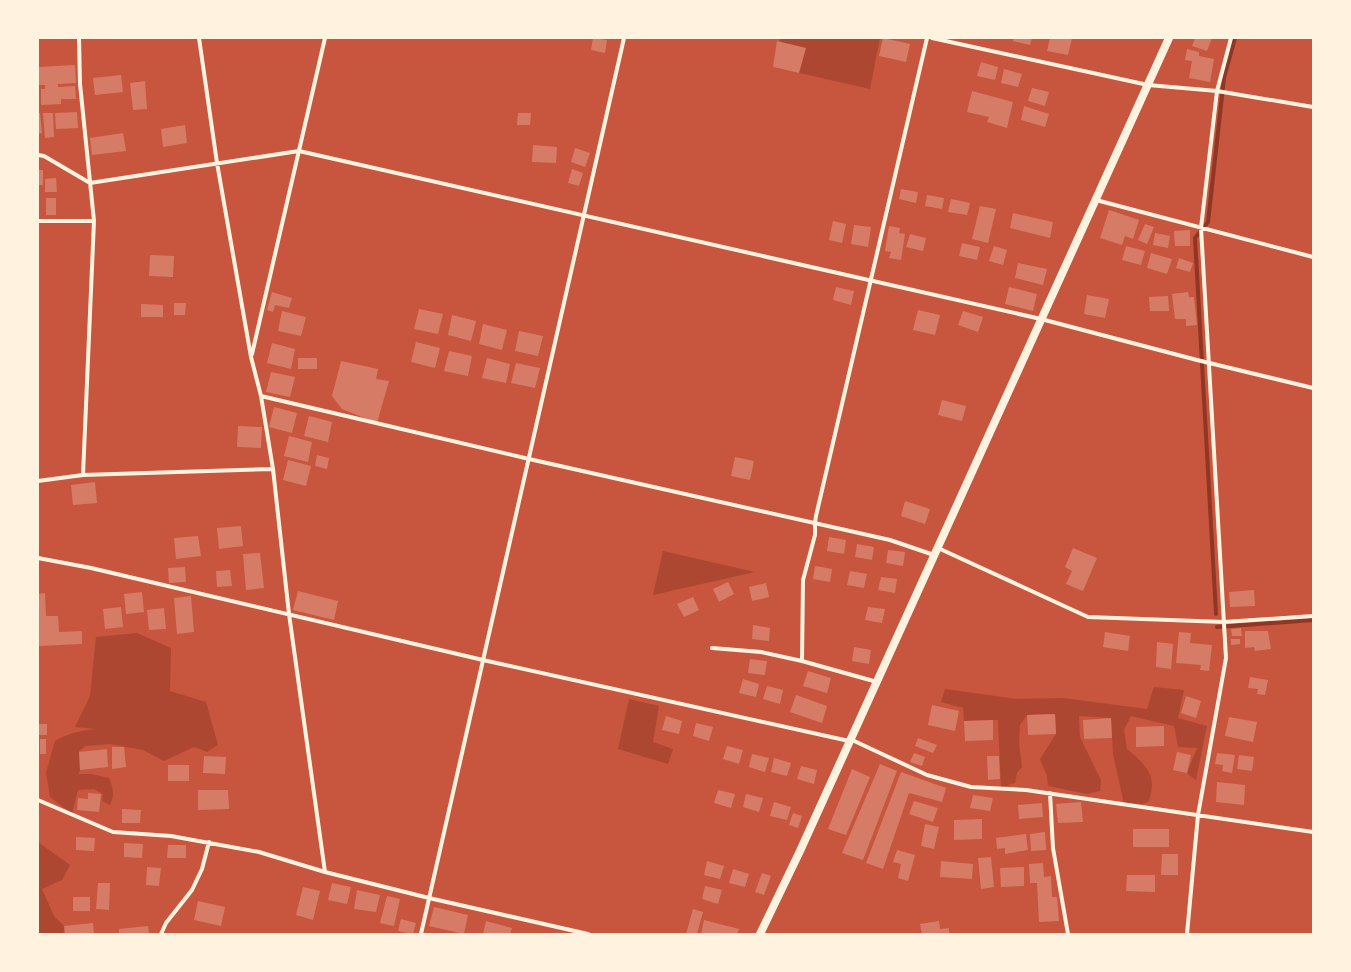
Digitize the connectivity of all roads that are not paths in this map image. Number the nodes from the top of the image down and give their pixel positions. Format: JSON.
{"nodes":[{"id":1,"x":79,"y":38,"type":"edge"},
{"id":2,"x":200,"y":38,"type":"edge"},
{"id":3,"x":324,"y":38,"type":"edge"},
{"id":4,"x":624,"y":38,"type":"edge"},
{"id":5,"x":927,"y":38,"type":"edge"},
{"id":6,"x":932,"y":38,"type":"edge"},
{"id":7,"x":1169,"y":38,"type":"edge"},
{"id":8,"x":1231,"y":38,"type":"edge"},
{"id":9,"x":1148,"y":85,"type":"junction"},
{"id":10,"x":1216,"y":91,"type":"junction"},
{"id":11,"x":1313,"y":107,"type":"edge"},
{"id":12,"x":299,"y":151,"type":"junction"},
{"id":13,"x":38,"y":155,"type":"edge"},
{"id":14,"x":217,"y":163,"type":"junction"},
{"id":15,"x":90,"y":183,"type":"junction"},
{"id":16,"x":1096,"y":200,"type":"junction"},
{"id":17,"x":585,"y":215,"type":"junction"},
{"id":18,"x":38,"y":221,"type":"edge"},
{"id":19,"x":94,"y":221,"type":"junction"},
{"id":20,"x":1201,"y":228,"type":"junction"},
{"id":21,"x":1313,"y":257,"type":"edge"},
{"id":22,"x":871,"y":280,"type":"junction"},
{"id":23,"x":1042,"y":319,"type":"junction"},
{"id":24,"x":251,"y":357,"type":"junction"},
{"id":25,"x":1207,"y":362,"type":"junction"},
{"id":26,"x":1313,"y":388,"type":"edge"},
{"id":27,"x":261,"y":396,"type":"junction"},
{"id":28,"x":529,"y":458,"type":"junction"},
{"id":29,"x":273,"y":469,"type":"junction"},
{"id":30,"x":83,"y":475,"type":"junction"},
{"id":31,"x":38,"y":481,"type":"edge"},
{"id":32,"x":815,"y":523,"type":"junction"},
{"id":33,"x":936,"y":552,"type":"junction"},
{"id":34,"x":38,"y":558,"type":"edge"},
{"id":35,"x":289,"y":614,"type":"junction"},
{"id":36,"x":1313,"y":616,"type":"edge"},
{"id":37,"x":1224,"y":622,"type":"junction"},
{"id":38,"x":712,"y":648,"type":"dead end"},
{"id":39,"x":483,"y":660,"type":"junction"},
{"id":40,"x":802,"y":661,"type":"junction"},
{"id":41,"x":877,"y":682,"type":"junction"},
{"id":42,"x":850,"y":740,"type":"junction"},
{"id":43,"x":1050,"y":793,"type":"junction"},
{"id":44,"x":38,"y":800,"type":"edge"},
{"id":45,"x":1198,"y":815,"type":"junction"},
{"id":46,"x":1313,"y":832,"type":"edge"},
{"id":47,"x":208,"y":842,"type":"junction"},
{"id":48,"x":325,"y":872,"type":"junction"},
{"id":49,"x":429,"y":898,"type":"junction"},
{"id":50,"x":162,"y":934,"type":"edge"},
{"id":51,"x":421,"y":934,"type":"edge"},
{"id":52,"x":588,"y":934,"type":"edge"},
{"id":53,"x":760,"y":934,"type":"edge"},
{"id":54,"x":1068,"y":934,"type":"edge"},
{"id":55,"x":1187,"y":934,"type":"edge"}],
"edges":[{"from":1,"to":15,"type":"street"},
{"from":2,"to":14,"type":"street"},
{"from":3,"to":12,"type":"street"},
{"from":4,"to":17,"type":"street"},
{"from":5,"to":22,"type":"street"},
{"from":6,"to":9,"type":"street"},
{"from":7,"to":9,"type":"main road"},
{"from":8,"to":10,"type":"street"},
{"from":9,"to":10,"type":"street"},
{"from":9,"to":16,"type":"main road"},
{"from":10,"to":11,"type":"street"},
{"from":10,"to":20,"type":"street"},
{"from":12,"to":14,"type":"street"},
{"from":12,"to":17,"type":"street"},
{"from":12,"to":24,"type":"street"},
{"from":13,"to":15,"type":"street"},
{"from":14,"to":15,"type":"street"},
{"from":14,"to":24,"type":"street"},
{"from":15,"to":19,"type":"street"},
{"from":16,"to":20,"type":"street"},
{"from":16,"to":23,"type":"main road"},
{"from":17,"to":22,"type":"street"},
{"from":17,"to":28,"type":"street"},
{"from":18,"to":19,"type":"street"},
{"from":19,"to":30,"type":"street"},
{"from":20,"to":21,"type":"street"},
{"from":20,"to":25,"type":"street"},
{"from":22,"to":23,"type":"street"},
{"from":22,"to":32,"type":"street"},
{"from":23,"to":25,"type":"street"},
{"from":23,"to":33,"type":"main road"},
{"from":24,"to":27,"type":"street"},
{"from":25,"to":26,"type":"street"},
{"from":25,"to":37,"type":"street"},
{"from":27,"to":28,"type":"street"},
{"from":27,"to":29,"type":"street"},
{"from":28,"to":32,"type":"street"},
{"from":28,"to":39,"type":"street"},
{"from":29,"to":30,"type":"street"},
{"from":29,"to":35,"type":"street"},
{"from":30,"to":31,"type":"street"},
{"from":32,"to":33,"type":"street"},
{"from":32,"to":40,"type":"street"},
{"from":33,"to":37,"type":"street"},
{"from":33,"to":41,"type":"main road"},
{"from":34,"to":35,"type":"street"},
{"from":35,"to":39,"type":"street"},
{"from":35,"to":48,"type":"street"},
{"from":36,"to":37,"type":"street"},
{"from":37,"to":45,"type":"street"},
{"from":38,"to":40,"type":"street"},
{"from":39,"to":42,"type":"street"},
{"from":39,"to":49,"type":"street"},
{"from":40,"to":41,"type":"street"},
{"from":41,"to":42,"type":"main road"},
{"from":42,"to":43,"type":"street"},
{"from":42,"to":53,"type":"main road"},
{"from":43,"to":45,"type":"street"},
{"from":43,"to":54,"type":"street"},
{"from":44,"to":47,"type":"street"},
{"from":45,"to":46,"type":"street"},
{"from":45,"to":55,"type":"street"},
{"from":47,"to":48,"type":"street"},
{"from":47,"to":50,"type":"street"},
{"from":48,"to":49,"type":"street"},
{"from":49,"to":51,"type":"street"},
{"from":49,"to":52,"type":"street"}]}
